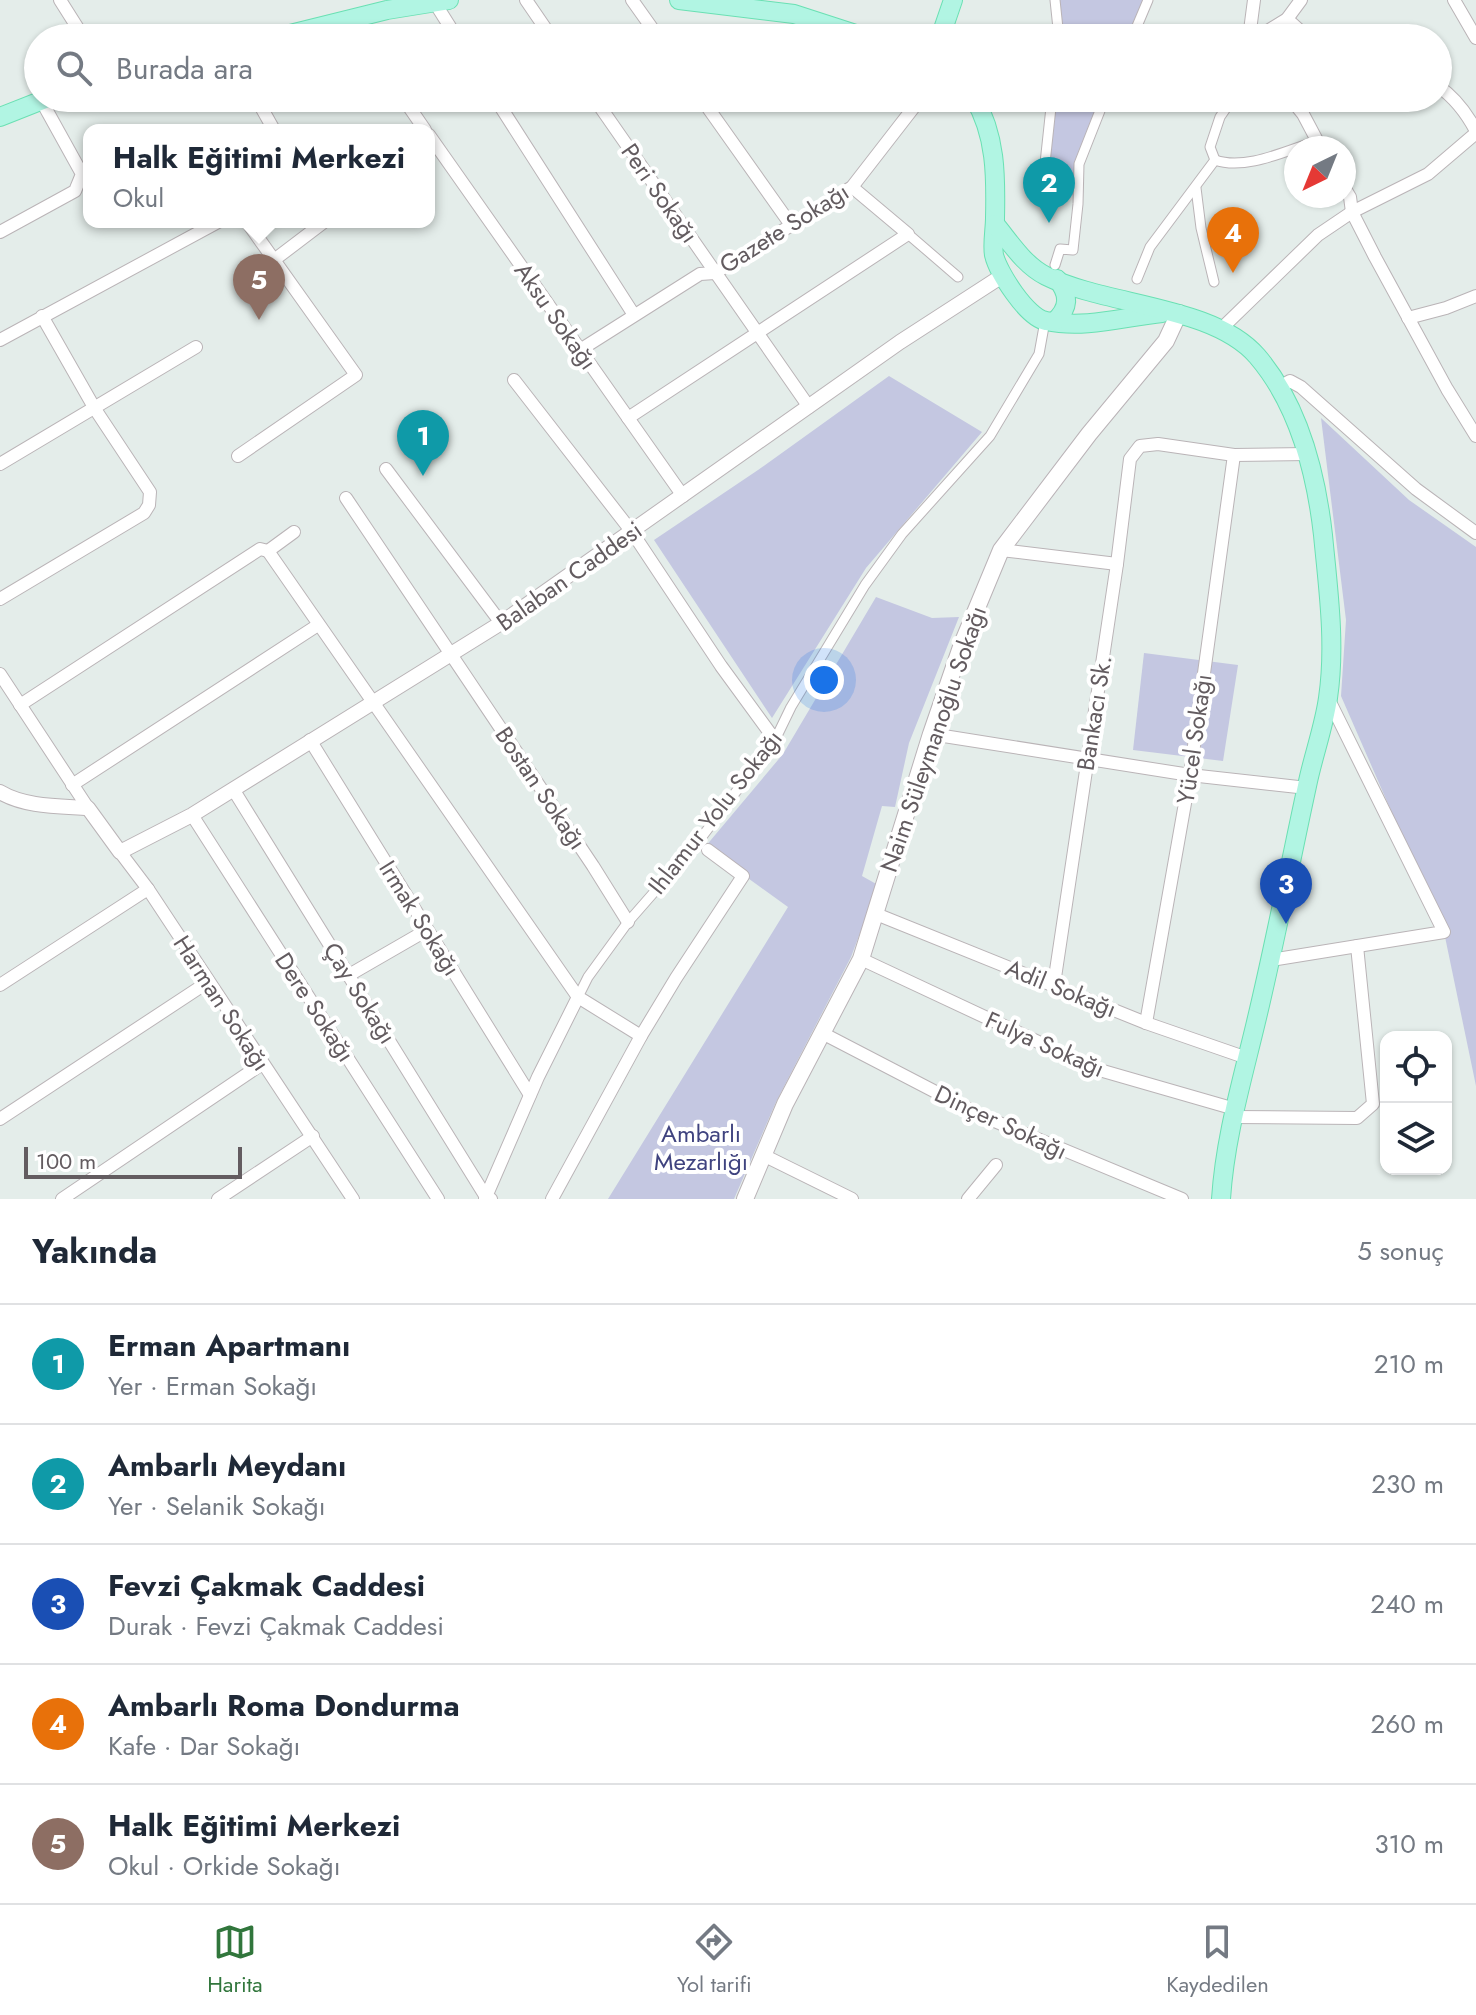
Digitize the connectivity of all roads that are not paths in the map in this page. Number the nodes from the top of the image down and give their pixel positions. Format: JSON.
{"nodes":[{"id":1,"x":60,"y":0,"type":"edge"},
{"id":2,"x":526,"y":0,"type":"edge"},
{"id":3,"x":632,"y":0,"type":"edge"},
{"id":4,"x":679,"y":0,"type":"edge"},
{"id":5,"x":953,"y":0,"type":"edge"},
{"id":6,"x":1055,"y":0,"type":"edge"},
{"id":7,"x":1148,"y":0,"type":"edge"},
{"id":8,"x":1254,"y":0,"type":"edge"},
{"id":9,"x":1301,"y":0,"type":"edge"},
{"id":10,"x":1454,"y":0,"type":"edge"},
{"id":11,"x":442,"y":2,"type":"edge"},
{"id":12,"x":384,"y":5,"type":"edge"},
{"id":13,"x":348,"y":19,"type":"junction"},
{"id":14,"x":1287,"y":19,"type":"junction"},
{"id":15,"x":75,"y":24,"type":"edge"},
{"id":16,"x":329,"y":24,"type":"edge"},
{"id":17,"x":351,"y":24,"type":"edge"},
{"id":18,"x":451,"y":24,"type":"edge"},
{"id":19,"x":542,"y":24,"type":"edge"},
{"id":20,"x":649,"y":24,"type":"edge"},
{"id":21,"x":825,"y":24,"type":"edge"},
{"id":22,"x":945,"y":24,"type":"edge"},
{"id":23,"x":1058,"y":24,"type":"edge"},
{"id":24,"x":1138,"y":24,"type":"edge"},
{"id":25,"x":1251,"y":24,"type":"edge"},
{"id":26,"x":1279,"y":24,"type":"edge"},
{"id":27,"x":1293,"y":24,"type":"edge"},
{"id":28,"x":1476,"y":38,"type":"edge"},
{"id":29,"x":1452,"y":99,"type":"edge"},
{"id":30,"x":24,"y":107,"type":"edge"},
{"id":31,"x":51,"y":112,"type":"edge"},
{"id":32,"x":504,"y":112,"type":"edge"},
{"id":33,"x":604,"y":112,"type":"edge"},
{"id":34,"x":711,"y":112,"type":"edge"},
{"id":35,"x":910,"y":112,"type":"edge"},
{"id":36,"x":983,"y":112,"type":"edge"},
{"id":37,"x":1050,"y":112,"type":"edge"},
{"id":38,"x":1099,"y":112,"type":"edge"},
{"id":39,"x":1223,"y":112,"type":"edge"},
{"id":40,"x":1301,"y":112,"type":"edge"},
{"id":41,"x":0,"y":117,"type":"edge"},
{"id":42,"x":1476,"y":132,"type":"edge"},
{"id":43,"x":1315,"y":136,"type":"edge"},
{"id":44,"x":435,"y":152,"type":"edge"},
{"id":45,"x":1284,"y":153,"type":"edge"},
{"id":46,"x":1215,"y":160,"type":"junction"},
{"id":47,"x":852,"y":187,"type":"junction"},
{"id":48,"x":1196,"y":188,"type":"junction"},
{"id":49,"x":1042,"y":191,"type":"dead end"},
{"id":50,"x":1351,"y":208,"type":"edge"},
{"id":51,"x":1352,"y":212,"type":"junction"},
{"id":52,"x":995,"y":224,"type":"junction"},
{"id":53,"x":791,"y":225,"type":"junction"},
{"id":54,"x":207,"y":228,"type":"edge"},
{"id":55,"x":251,"y":228,"type":"edge"},
{"id":56,"x":316,"y":228,"type":"edge"},
{"id":57,"x":0,"y":232,"type":"edge"},
{"id":58,"x":908,"y":234,"type":"junction"},
{"id":59,"x":274,"y":260,"type":"junction"},
{"id":60,"x":1029,"y":265,"type":"junction"},
{"id":61,"x":715,"y":273,"type":"junction"},
{"id":62,"x":1053,"y":274,"type":"junction"},
{"id":63,"x":1002,"y":276,"type":"junction"},
{"id":64,"x":958,"y":277,"type":"dead end"},
{"id":65,"x":1137,"y":279,"type":"dead end"},
{"id":66,"x":1214,"y":282,"type":"dead end"},
{"id":67,"x":1476,"y":296,"type":"edge"},
{"id":68,"x":1176,"y":312,"type":"junction"},
{"id":69,"x":634,"y":315,"type":"junction"},
{"id":70,"x":42,"y":316,"type":"junction"},
{"id":71,"x":1044,"y":318,"type":"junction"},
{"id":72,"x":1408,"y":318,"type":"junction"},
{"id":73,"x":1220,"y":330,"type":"junction"},
{"id":74,"x":757,"y":333,"type":"junction"},
{"id":75,"x":0,"y":340,"type":"edge"},
{"id":76,"x":196,"y":347,"type":"dead end"},
{"id":77,"x":580,"y":350,"type":"junction"},
{"id":78,"x":514,"y":380,"type":"dead end"},
{"id":79,"x":1279,"y":387,"type":"junction"},
{"id":80,"x":809,"y":407,"type":"junction"},
{"id":81,"x":95,"y":409,"type":"junction"},
{"id":82,"x":628,"y":418,"type":"junction"},
{"id":83,"x":1476,"y":436,"type":"edge"},
{"id":84,"x":1308,"y":454,"type":"junction"},
{"id":85,"x":1234,"y":455,"type":"junction"},
{"id":86,"x":238,"y":456,"type":"dead end"},
{"id":87,"x":0,"y":464,"type":"edge"},
{"id":88,"x":386,"y":469,"type":"dead end"},
{"id":89,"x":683,"y":496,"type":"junction"},
{"id":90,"x":346,"y":498,"type":"dead end"},
{"id":91,"x":294,"y":532,"type":"dead end"},
{"id":92,"x":632,"y":532,"type":"junction"},
{"id":93,"x":1476,"y":533,"type":"edge"},
{"id":94,"x":1001,"y":550,"type":"junction"},
{"id":95,"x":268,"y":551,"type":"junction"},
{"id":96,"x":1117,"y":564,"type":"junction"},
{"id":97,"x":0,"y":599,"type":"edge"},
{"id":98,"x":501,"y":623,"type":"junction"},
{"id":99,"x":318,"y":625,"type":"junction"},
{"id":100,"x":452,"y":655,"type":"junction"},
{"id":101,"x":0,"y":674,"type":"edge"},
{"id":102,"x":1328,"y":698,"type":"junction"},
{"id":103,"x":375,"y":702,"type":"junction"},
{"id":104,"x":20,"y":705,"type":"junction"},
{"id":105,"x":931,"y":734,"type":"junction"},
{"id":106,"x":310,"y":740,"type":"junction"},
{"id":107,"x":775,"y":740,"type":"junction"},
{"id":108,"x":1087,"y":758,"type":"junction"},
{"id":109,"x":1190,"y":775,"type":"junction"},
{"id":110,"x":72,"y":785,"type":"junction"},
{"id":111,"x":1307,"y":788,"type":"junction"},
{"id":112,"x":233,"y":789,"type":"junction"},
{"id":113,"x":0,"y":792,"type":"edge"},
{"id":114,"x":88,"y":808,"type":"junction"},
{"id":115,"x":192,"y":815,"type":"junction"},
{"id":116,"x":708,"y":850,"type":"dead end"},
{"id":117,"x":120,"y":852,"type":"junction"},
{"id":118,"x":148,"y":889,"type":"junction"},
{"id":119,"x":876,"y":914,"type":"junction"},
{"id":120,"x":628,"y":922,"type":"junction"},
{"id":121,"x":427,"y":930,"type":"junction"},
{"id":122,"x":1357,"y":946,"type":"junction"},
{"id":123,"x":861,"y":959,"type":"junction"},
{"id":124,"x":1271,"y":960,"type":"junction"},
{"id":125,"x":349,"y":975,"type":"junction"},
{"id":126,"x":208,"y":982,"type":"junction"},
{"id":127,"x":1054,"y":984,"type":"junction"},
{"id":128,"x":0,"y":985,"type":"edge"},
{"id":129,"x":578,"y":997,"type":"junction"},
{"id":130,"x":1146,"y":1023,"type":"junction"},
{"id":131,"x":824,"y":1034,"type":"junction"},
{"id":132,"x":641,"y":1036,"type":"junction"},
{"id":133,"x":1247,"y":1058,"type":"junction"},
{"id":134,"x":262,"y":1064,"type":"junction"},
{"id":135,"x":530,"y":1095,"type":"junction"},
{"id":136,"x":1234,"y":1113,"type":"junction"},
{"id":137,"x":0,"y":1119,"type":"edge"},
{"id":138,"x":313,"y":1136,"type":"junction"},
{"id":139,"x":763,"y":1155,"type":"junction"},
{"id":140,"x":996,"y":1165,"type":"dead end"},
{"id":141,"x":487,"y":1198,"type":"edge"},
{"id":142,"x":62,"y":1199,"type":"edge"},
{"id":143,"x":218,"y":1199,"type":"edge"},
{"id":144,"x":353,"y":1199,"type":"edge"},
{"id":145,"x":438,"y":1199,"type":"edge"},
{"id":146,"x":552,"y":1199,"type":"edge"},
{"id":147,"x":745,"y":1199,"type":"edge"},
{"id":148,"x":852,"y":1199,"type":"edge"},
{"id":149,"x":968,"y":1199,"type":"edge"},
{"id":150,"x":1182,"y":1199,"type":"edge"},
{"id":151,"x":1221,"y":1199,"type":"edge"}],
"edges":[{"from":1,"to":15,"type":"street"},
{"from":2,"to":19,"type":"street"},
{"from":3,"to":20,"type":"street"},
{"from":4,"to":21,"type":"main road"},
{"from":5,"to":22,"type":"main road"},
{"from":6,"to":23,"type":"street"},
{"from":7,"to":24,"type":"street"},
{"from":8,"to":25,"type":"street"},
{"from":9,"to":14,"type":"street"},
{"from":10,"to":28,"type":"street"},
{"from":11,"to":12,"type":"main road"},
{"from":11,"to":18,"type":"street"},
{"from":12,"to":13,"type":"main road"},
{"from":13,"to":16,"type":"main road"},
{"from":13,"to":17,"type":"street"},
{"from":14,"to":26,"type":"street"},
{"from":14,"to":27,"type":"street"},
{"from":29,"to":42,"type":"street"},
{"from":30,"to":41,"type":"main road"},
{"from":31,"to":57,"type":"street"},
{"from":32,"to":69,"type":"street"},
{"from":33,"to":61,"type":"street","name":"Peri Sokağı"},
{"from":34,"to":53,"type":"street"},
{"from":35,"to":47,"type":"street","name":"Gazete Sokağı"},
{"from":36,"to":52,"type":"main road"},
{"from":37,"to":49,"type":"street"},
{"from":38,"to":62,"type":"street"},
{"from":39,"to":46,"type":"street"},
{"from":40,"to":43,"type":"street"},
{"from":42,"to":51,"type":"street"},
{"from":44,"to":77,"type":"street","name":"Aksu Sokağı"},
{"from":45,"to":46,"type":"street"},
{"from":46,"to":48,"type":"street"},
{"from":47,"to":53,"type":"street","name":"Gazete Sokağı"},
{"from":47,"to":58,"type":"street"},
{"from":48,"to":65,"type":"street"},
{"from":48,"to":66,"type":"street"},
{"from":50,"to":51,"type":"street"},
{"from":51,"to":72,"type":"street"},
{"from":51,"to":73,"type":"street"},
{"from":52,"to":60,"type":"main road"},
{"from":52,"to":63,"type":"main road"},
{"from":53,"to":61,"type":"street","name":"Gazete Sokağı"},
{"from":54,"to":70,"type":"street"},
{"from":55,"to":59,"type":"street"},
{"from":56,"to":59,"type":"street"},
{"from":58,"to":64,"type":"street"},
{"from":58,"to":74,"type":"street"},
{"from":59,"to":86,"type":"street"},
{"from":60,"to":62,"type":"main road"},
{"from":60,"to":63,"type":"main road"},
{"from":61,"to":69,"type":"street","name":"Gazete Sokağı"},
{"from":61,"to":74,"type":"street","name":"Peri Sokağı"},
{"from":62,"to":68,"type":"main road"},
{"from":62,"to":71,"type":"main road"},
{"from":62,"to":71,"type":"main road"},
{"from":63,"to":71,"type":"main road"},
{"from":63,"to":80,"type":"street","name":"Balaban Caddesi"},
{"from":67,"to":72,"type":"street"},
{"from":68,"to":71,"type":"main road"},
{"from":68,"to":73,"type":"main road"},
{"from":68,"to":94,"type":"main road","name":"Naim Süleymanoğlu Sokağı"},
{"from":69,"to":77,"type":"street","name":"Gazete Sokağı"},
{"from":70,"to":75,"type":"street"},
{"from":70,"to":81,"type":"street"},
{"from":71,"to":107,"type":"street","name":"Ihlamur Yolu Sokağı"},
{"from":72,"to":83,"type":"street"},
{"from":73,"to":79,"type":"main road"},
{"from":74,"to":80,"type":"street","name":"Peri Sokağı"},
{"from":74,"to":82,"type":"street"},
{"from":76,"to":81,"type":"street"},
{"from":77,"to":82,"type":"street","name":"Aksu Sokağı"},
{"from":78,"to":92,"type":"street"},
{"from":79,"to":84,"type":"main road"},
{"from":79,"to":93,"type":"street"},
{"from":80,"to":89,"type":"street","name":"Balaban Caddesi"},
{"from":81,"to":87,"type":"street"},
{"from":81,"to":97,"type":"street"},
{"from":82,"to":89,"type":"street","name":"Aksu Sokağı"},
{"from":84,"to":85,"type":"street"},
{"from":84,"to":102,"type":"main road"},
{"from":85,"to":96,"type":"street","name":"Bankacı Sk."},
{"from":85,"to":109,"type":"street","name":"Yücel Sokağı"},
{"from":88,"to":98,"type":"street"},
{"from":89,"to":92,"type":"street","name":"Balaban Caddesi"},
{"from":90,"to":100,"type":"street","name":"Bostan Sokağı"},
{"from":91,"to":95,"type":"street"},
{"from":92,"to":98,"type":"street","name":"Balaban Caddesi"},
{"from":92,"to":107,"type":"street"},
{"from":94,"to":96,"type":"street"},
{"from":94,"to":105,"type":"main road","name":"Naim Süleymanoğlu Sokağı"},
{"from":95,"to":99,"type":"street"},
{"from":95,"to":104,"type":"street"},
{"from":96,"to":108,"type":"street","name":"Bankacı Sk."},
{"from":98,"to":100,"type":"street","name":"Balaban Caddesi"},
{"from":99,"to":103,"type":"street"},
{"from":99,"to":110,"type":"street"},
{"from":100,"to":103,"type":"street","name":"Balaban Caddesi"},
{"from":100,"to":120,"type":"street","name":"Bostan Sokağı"},
{"from":101,"to":104,"type":"street","name":"Harman Sokağı"},
{"from":102,"to":111,"type":"main road"},
{"from":102,"to":122,"type":"street"},
{"from":103,"to":106,"type":"street","name":"Balaban Caddesi"},
{"from":103,"to":129,"type":"street"},
{"from":104,"to":110,"type":"street","name":"Harman Sokağı"},
{"from":105,"to":108,"type":"street"},
{"from":105,"to":119,"type":"main road","name":"Naim Süleymanoğlu Sokağı"},
{"from":106,"to":112,"type":"street","name":"Balaban Caddesi"},
{"from":106,"to":121,"type":"street","name":"Irmak Sokağı"},
{"from":107,"to":120,"type":"street","name":"Ihlamur Yolu Sokağı"},
{"from":108,"to":109,"type":"street"},
{"from":108,"to":127,"type":"street","name":"Bankacı Sk."},
{"from":109,"to":111,"type":"street"},
{"from":109,"to":130,"type":"street","name":"Yücel Sokağı"},
{"from":110,"to":114,"type":"street","name":"Harman Sokağı"},
{"from":111,"to":124,"type":"main road"},
{"from":112,"to":115,"type":"street","name":"Balaban Caddesi"},
{"from":112,"to":125,"type":"street","name":"Çay Sokağı"},
{"from":113,"to":114,"type":"street"},
{"from":114,"to":117,"type":"street","name":"Harman Sokağı"},
{"from":115,"to":117,"type":"street","name":"Balaban Caddesi"},
{"from":115,"to":145,"type":"street","name":"Dere Sokağı"},
{"from":116,"to":132,"type":"street"},
{"from":117,"to":118,"type":"street","name":"Harman Sokağı"},
{"from":118,"to":126,"type":"street","name":"Harman Sokağı"},
{"from":118,"to":128,"type":"street"},
{"from":119,"to":123,"type":"main road","name":"Naim Süleymanoğlu Sokağı"},
{"from":119,"to":127,"type":"street","name":"Adil Sokağı"},
{"from":120,"to":129,"type":"street","name":"Ihlamur Yolu Sokağı"},
{"from":121,"to":125,"type":"street"},
{"from":121,"to":135,"type":"street","name":"Irmak Sokağı"},
{"from":122,"to":124,"type":"street"},
{"from":122,"to":136,"type":"street","name":"Fulya Sokağı"},
{"from":123,"to":131,"type":"main road","name":"Naim Süleymanoğlu Sokağı"},
{"from":123,"to":136,"type":"street","name":"Fulya Sokağı"},
{"from":124,"to":133,"type":"main road"},
{"from":125,"to":141,"type":"street","name":"Çay Sokağı"},
{"from":126,"to":134,"type":"street","name":"Harman Sokağı"},
{"from":126,"to":137,"type":"street"},
{"from":127,"to":130,"type":"street","name":"Adil Sokağı"},
{"from":129,"to":132,"type":"street"},
{"from":129,"to":135,"type":"street","name":"Ihlamur Yolu Sokağı"},
{"from":130,"to":133,"type":"street","name":"Adil Sokağı"},
{"from":131,"to":139,"type":"main road","name":"Naim Süleymanoğlu Sokağı"},
{"from":131,"to":150,"type":"street","name":"Dinçer Sokağı"},
{"from":132,"to":146,"type":"street"},
{"from":133,"to":136,"type":"main road"},
{"from":134,"to":138,"type":"street","name":"Harman Sokağı"},
{"from":134,"to":142,"type":"street"},
{"from":135,"to":141,"type":"street","name":"Ihlamur Yolu Sokağı"},
{"from":136,"to":151,"type":"main road"},
{"from":138,"to":143,"type":"street"},
{"from":138,"to":144,"type":"street","name":"Harman Sokağı"},
{"from":139,"to":147,"type":"main road","name":"Naim Süleymanoğlu Sokağı"},
{"from":139,"to":148,"type":"street"},
{"from":140,"to":149,"type":"street"}]}
